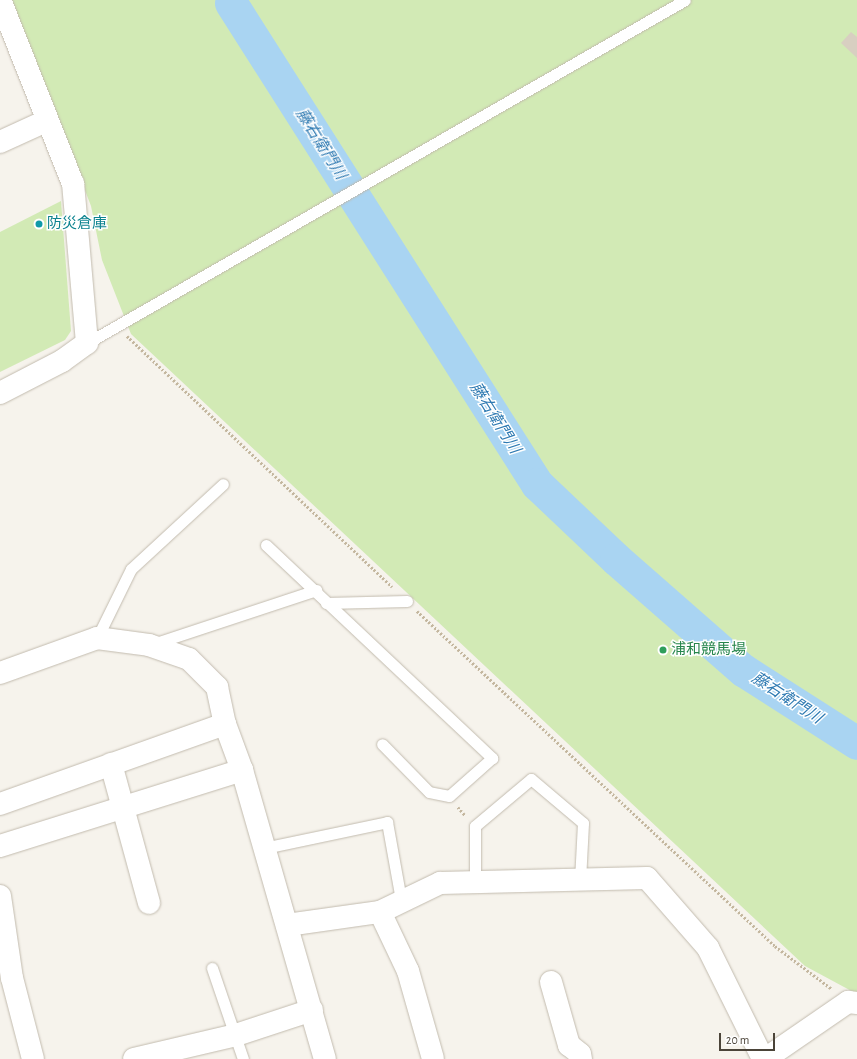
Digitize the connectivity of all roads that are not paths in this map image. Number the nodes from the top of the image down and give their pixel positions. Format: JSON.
{"nodes":[{"id":1,"x":0,"y":0,"type":"edge"},
{"id":2,"x":685,"y":0,"type":"edge"},
{"id":3,"x":46,"y":121,"type":"junction"},
{"id":4,"x":0,"y":142,"type":"edge"},
{"id":5,"x":87,"y":342,"type":"junction"},
{"id":6,"x":0,"y":392,"type":"edge"},
{"id":7,"x":223,"y":484,"type":"dead end"},
{"id":8,"x":266,"y":545,"type":"dead end"},
{"id":9,"x":316,"y":590,"type":"junction"},
{"id":10,"x":406,"y":601,"type":"road end"},
{"id":11,"x":326,"y":603,"type":"junction"},
{"id":12,"x":98,"y":638,"type":"junction"},
{"id":13,"x":149,"y":645,"type":"junction"},
{"id":14,"x":0,"y":673,"type":"edge"},
{"id":15,"x":225,"y":724,"type":"junction"},
{"id":16,"x":382,"y":744,"type":"dead end"},
{"id":17,"x":111,"y":764,"type":"junction"},
{"id":18,"x":242,"y":770,"type":"junction"},
{"id":19,"x":0,"y":804,"type":"edge"},
{"id":20,"x":123,"y":809,"type":"junction"},
{"id":21,"x":0,"y":846,"type":"edge"},
{"id":22,"x":264,"y":848,"type":"junction"},
{"id":23,"x":580,"y":881,"type":"junction"},
{"id":24,"x":475,"y":883,"type":"junction"},
{"id":25,"x":0,"y":896,"type":"edge"},
{"id":26,"x":401,"y":900,"type":"junction"},
{"id":27,"x":149,"y":904,"type":"dead end"},
{"id":28,"x":380,"y":912,"type":"junction"},
{"id":29,"x":287,"y":925,"type":"junction"},
{"id":30,"x":212,"y":968,"type":"dead end"},
{"id":31,"x":6,"y":980,"type":"edge"},
{"id":32,"x":551,"y":982,"type":"dead end"},
{"id":33,"x":853,"y":1002,"type":"edge"},
{"id":34,"x":312,"y":1010,"type":"junction"},
{"id":35,"x":236,"y":1035,"type":"junction"},
{"id":36,"x":32,"y":1059,"type":"edge"},
{"id":37,"x":134,"y":1059,"type":"edge"},
{"id":38,"x":243,"y":1059,"type":"edge"},
{"id":39,"x":326,"y":1059,"type":"edge"},
{"id":40,"x":433,"y":1059,"type":"edge"},
{"id":41,"x":581,"y":1059,"type":"edge"},
{"id":42,"x":764,"y":1059,"type":"edge"}],
"edges":[{"from":1,"to":3,"type":"street"},
{"from":2,"to":5,"type":"lane"},
{"from":3,"to":4,"type":"street"},
{"from":3,"to":5,"type":"street"},
{"from":5,"to":6,"type":"street"},
{"from":7,"to":12,"type":"lane"},
{"from":8,"to":9,"type":"lane"},
{"from":9,"to":11,"type":"lane"},
{"from":9,"to":13,"type":"lane"},
{"from":10,"to":11,"type":"lane"},
{"from":11,"to":16,"type":"lane"},
{"from":12,"to":13,"type":"street"},
{"from":12,"to":14,"type":"street"},
{"from":13,"to":15,"type":"street"},
{"from":15,"to":17,"type":"street"},
{"from":15,"to":18,"type":"street"},
{"from":17,"to":19,"type":"street"},
{"from":17,"to":20,"type":"street"},
{"from":18,"to":20,"type":"street"},
{"from":18,"to":22,"type":"street"},
{"from":20,"to":21,"type":"street"},
{"from":20,"to":27,"type":"street"},
{"from":22,"to":26,"type":"lane"},
{"from":22,"to":29,"type":"street"},
{"from":23,"to":24,"type":"street"},
{"from":23,"to":24,"type":"lane"},
{"from":23,"to":42,"type":"street"},
{"from":24,"to":26,"type":"street"},
{"from":25,"to":31,"type":"street"},
{"from":26,"to":28,"type":"street"},
{"from":28,"to":29,"type":"street"},
{"from":28,"to":40,"type":"street"},
{"from":29,"to":34,"type":"street"},
{"from":30,"to":35,"type":"lane"},
{"from":31,"to":36,"type":"street"},
{"from":32,"to":41,"type":"street"},
{"from":33,"to":42,"type":"street"},
{"from":34,"to":35,"type":"street"},
{"from":34,"to":39,"type":"street"},
{"from":35,"to":37,"type":"street"},
{"from":35,"to":38,"type":"lane"}]}
